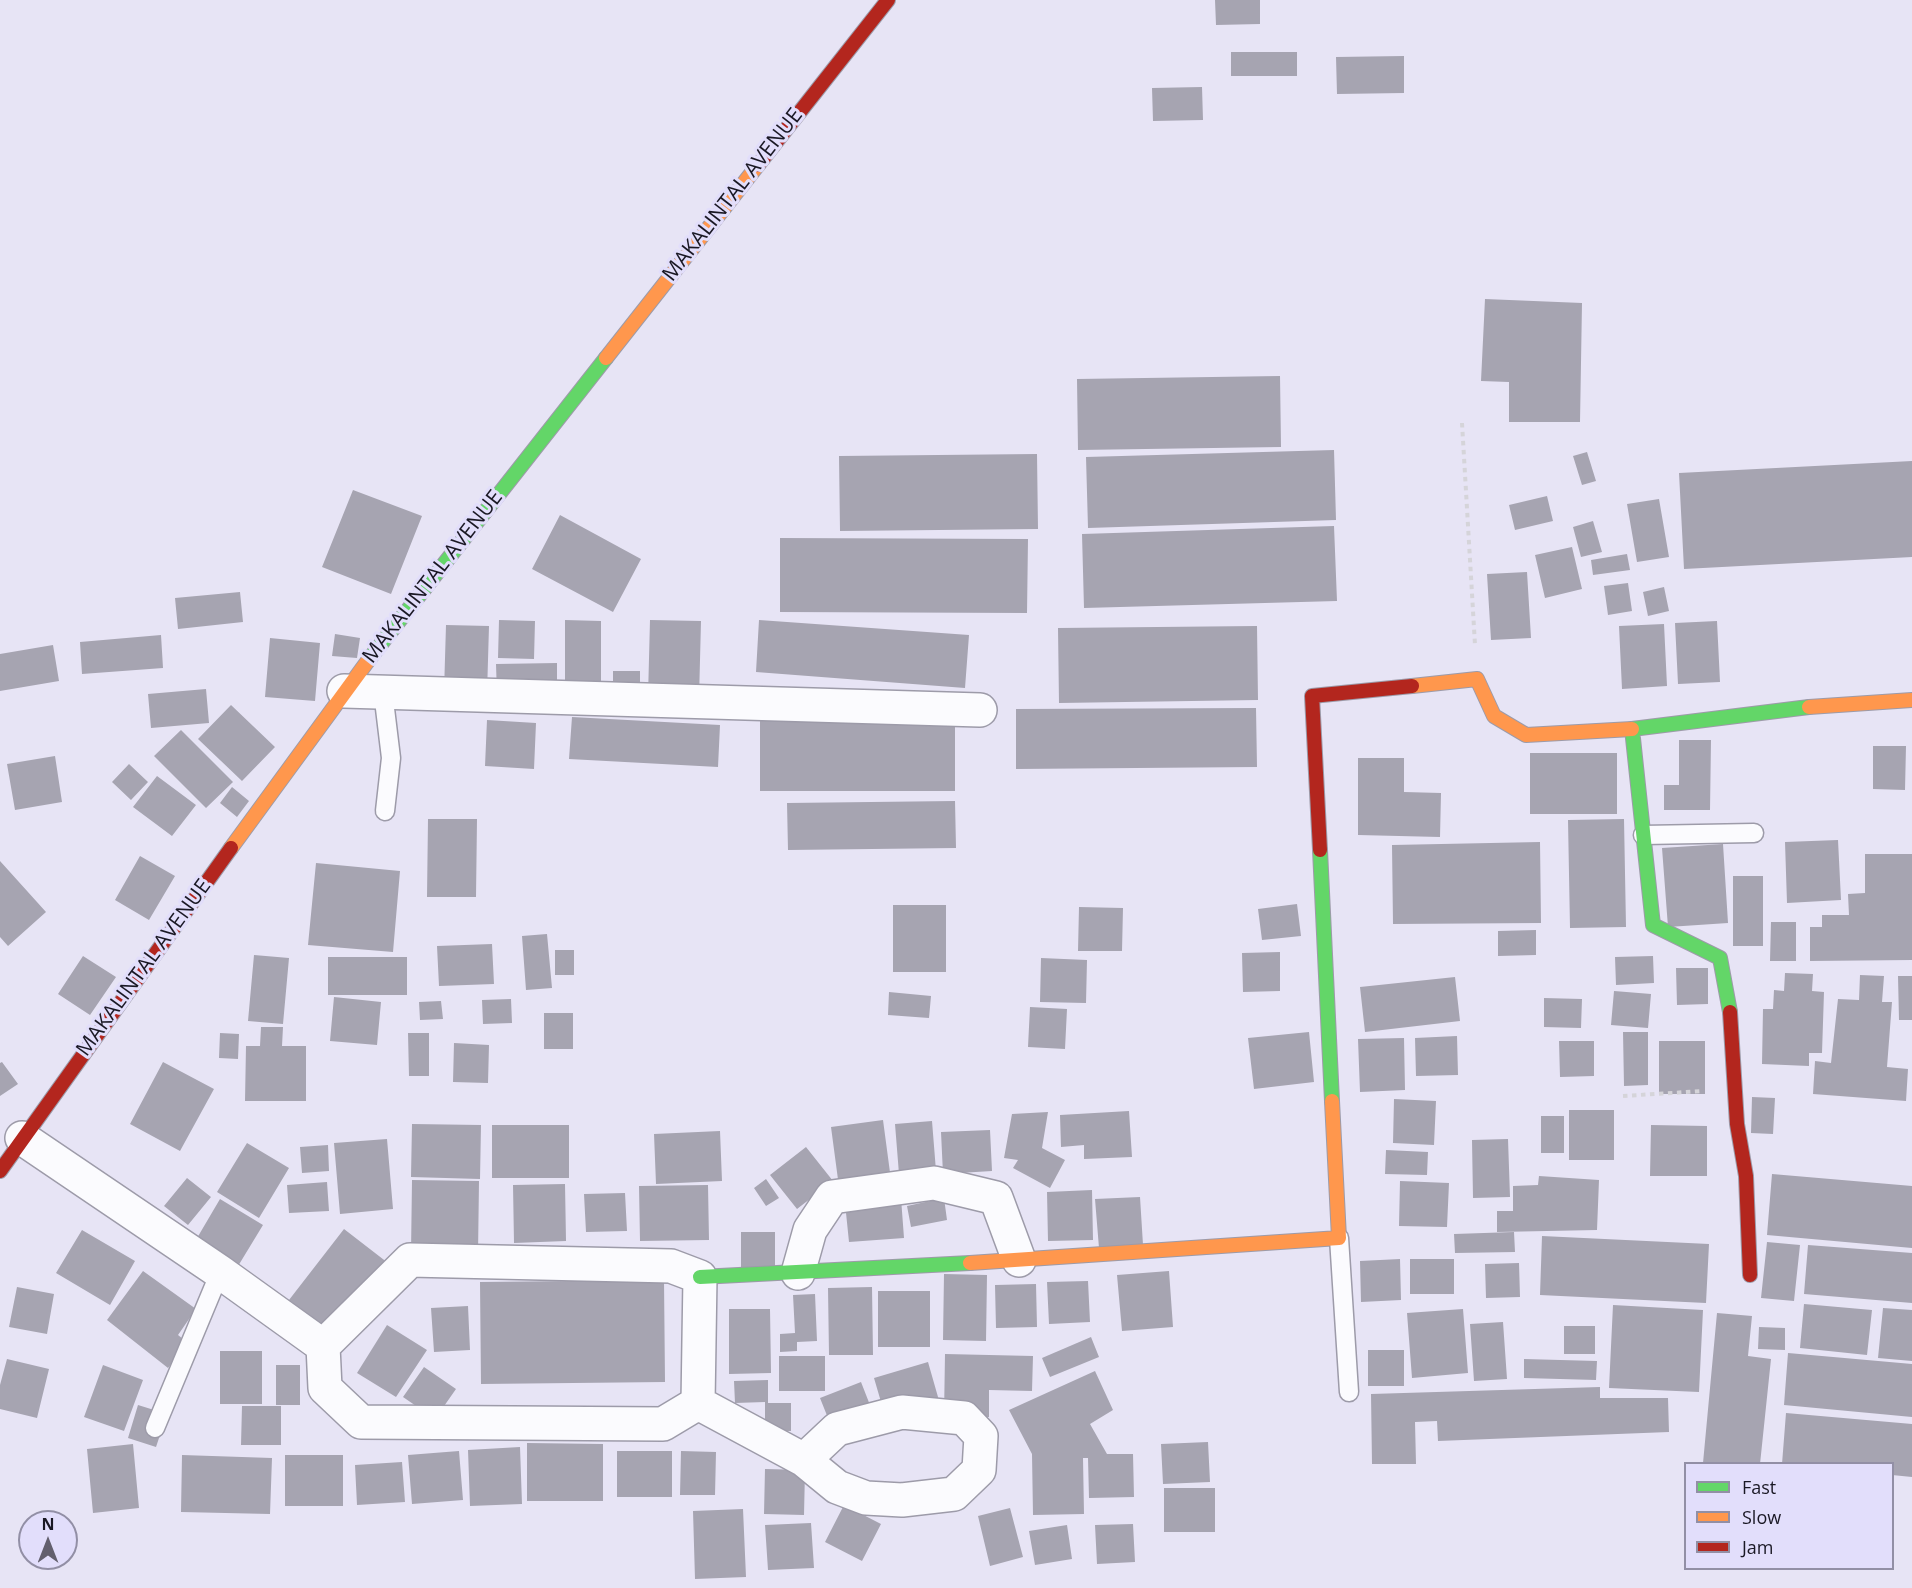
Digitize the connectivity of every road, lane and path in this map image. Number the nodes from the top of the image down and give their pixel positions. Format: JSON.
{"nodes":[{"id":1,"x":888,"y":0,"type":"edge"},
{"id":2,"x":1462,"y":423,"type":"dead end"},
{"id":3,"x":1476,"y":679,"type":"junction"},
{"id":4,"x":344,"y":691,"type":"junction"},
{"id":5,"x":383,"y":692,"type":"junction"},
{"id":6,"x":1912,"y":700,"type":"edge"},
{"id":7,"x":980,"y":710,"type":"dead end"},
{"id":8,"x":1632,"y":729,"type":"junction"},
{"id":9,"x":385,"y":811,"type":"dead end"},
{"id":10,"x":1755,"y":833,"type":"dead end"},
{"id":11,"x":1643,"y":835,"type":"junction"},
{"id":12,"x":1735,"y":1089,"type":"junction"},
{"id":13,"x":1623,"y":1096,"type":"dead end"},
{"id":14,"x":22,"y":1138,"type":"junction"},
{"id":15,"x":0,"y":1171,"type":"edge"},
{"id":16,"x":1339,"y":1238,"type":"junction"},
{"id":17,"x":1019,"y":1260,"type":"junction"},
{"id":18,"x":220,"y":1272,"type":"junction"},
{"id":19,"x":798,"y":1274,"type":"junction"},
{"id":20,"x":1750,"y":1275,"type":"dead end"},
{"id":21,"x":700,"y":1277,"type":"junction"},
{"id":22,"x":323,"y":1346,"type":"junction"},
{"id":23,"x":1349,"y":1392,"type":"dead end"},
{"id":24,"x":698,"y":1403,"type":"junction"},
{"id":25,"x":155,"y":1428,"type":"dead end"},
{"id":26,"x":804,"y":1460,"type":"junction"}],
"edges":[{"from":1,"to":4,"type":"street","name":"MAKALINTAL AVENUE"},
{"from":2,"to":3,"type":"path"},
{"from":3,"to":8,"type":"street"},
{"from":3,"to":16,"type":"street"},
{"from":4,"to":5,"type":"street"},
{"from":4,"to":14,"type":"street","name":"MAKALINTAL AVENUE"},
{"from":5,"to":7,"type":"street"},
{"from":5,"to":9,"type":"lane"},
{"from":6,"to":8,"type":"street"},
{"from":8,"to":11,"type":"street"},
{"from":10,"to":11,"type":"lane"},
{"from":11,"to":12,"type":"street"},
{"from":12,"to":13,"type":"path"},
{"from":12,"to":20,"type":"street"},
{"from":14,"to":15,"type":"street","name":"MAKALINTAL AVENUE"},
{"from":14,"to":18,"type":"street"},
{"from":16,"to":17,"type":"street"},
{"from":16,"to":23,"type":"lane"},
{"from":17,"to":19,"type":"street"},
{"from":17,"to":19,"type":"street"},
{"from":18,"to":22,"type":"street"},
{"from":18,"to":25,"type":"lane"},
{"from":19,"to":21,"type":"street"},
{"from":21,"to":22,"type":"street"},
{"from":21,"to":24,"type":"street"},
{"from":22,"to":24,"type":"street"},
{"from":24,"to":26,"type":"street"},
{"from":26,"to":26,"type":"street"}]}
